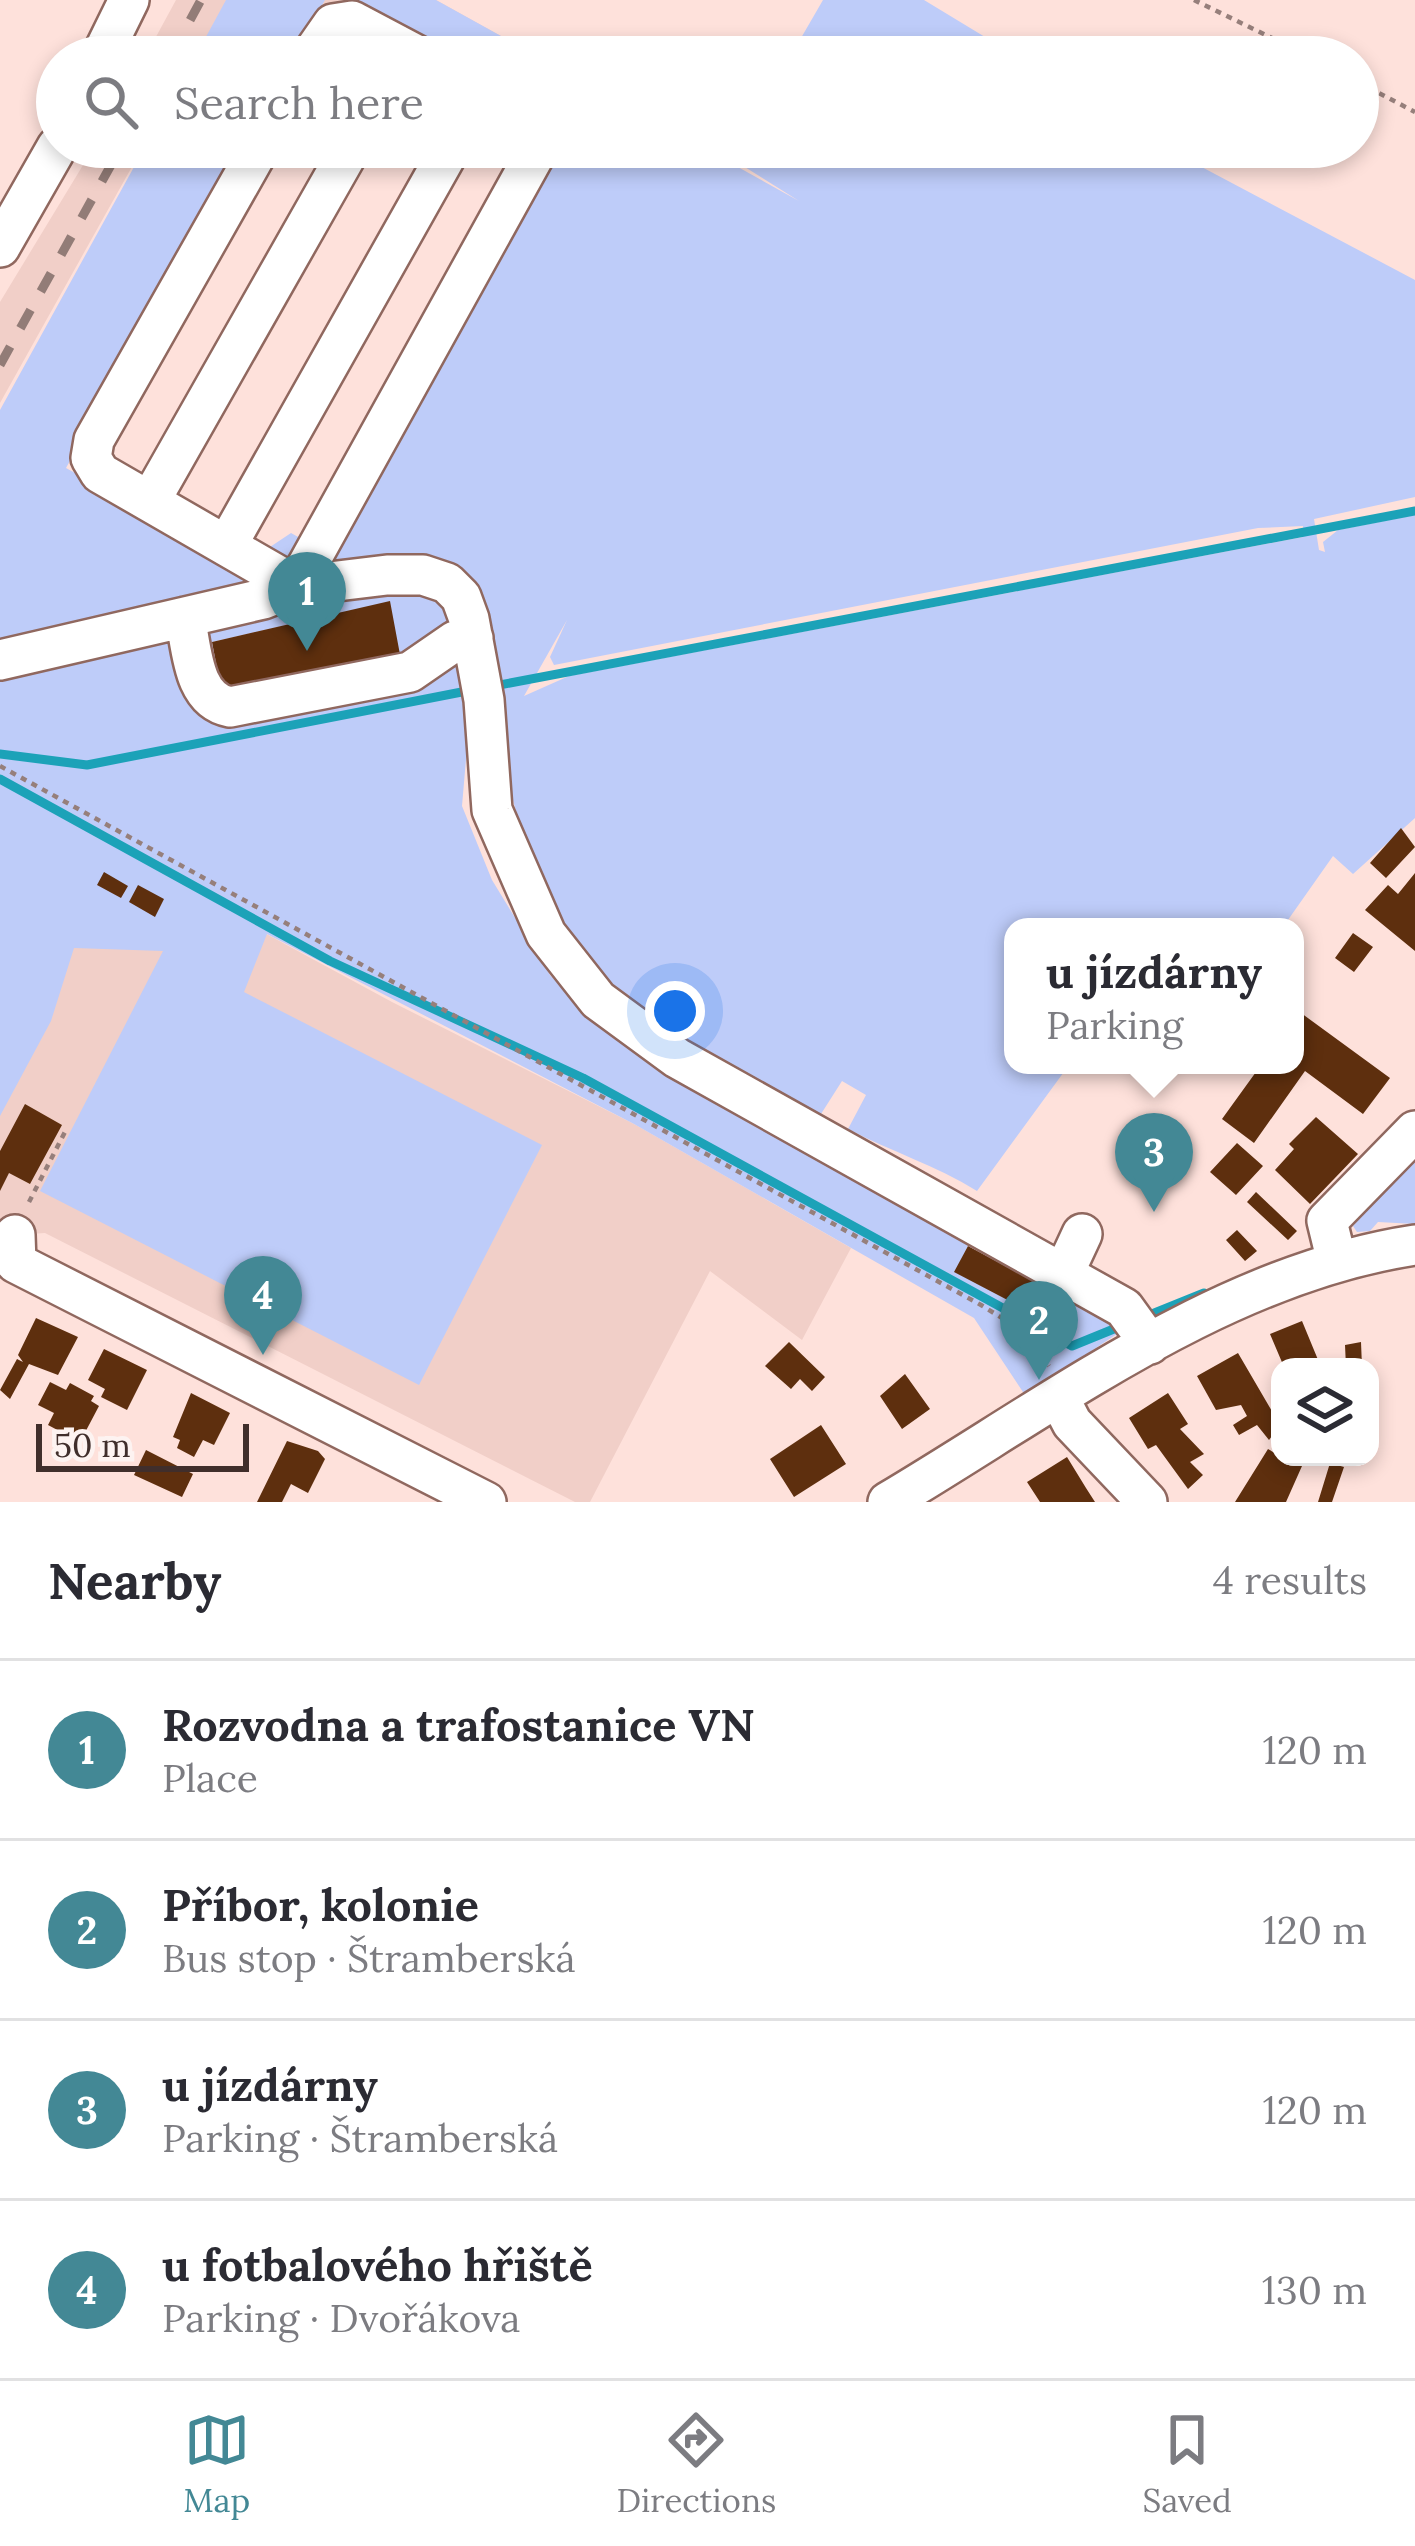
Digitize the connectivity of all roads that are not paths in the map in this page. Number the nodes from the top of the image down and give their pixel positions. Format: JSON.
{"nodes":[{"id":1,"x":129,"y":0,"type":"edge"},
{"id":2,"x":111,"y":36,"type":"edge"},
{"id":3,"x":325,"y":36,"type":"edge"},
{"id":4,"x":378,"y":36,"type":"edge"},
{"id":5,"x":45,"y":168,"type":"edge"},
{"id":6,"x":248,"y":168,"type":"edge"},
{"id":7,"x":338,"y":168,"type":"edge"},
{"id":8,"x":439,"y":168,"type":"edge"},
{"id":9,"x":527,"y":168,"type":"edge"},
{"id":10,"x":0,"y":247,"type":"edge"},
{"id":11,"x":149,"y":501,"type":"junction"},
{"id":12,"x":226,"y":545,"type":"junction"},
{"id":13,"x":296,"y":586,"type":"junction"},
{"id":14,"x":185,"y":617,"type":"junction"},
{"id":15,"x":0,"y":660,"type":"edge"},
{"id":16,"x":479,"y":670,"type":"junction"},
{"id":17,"x":1415,"y":1131,"type":"edge"},
{"id":18,"x":1082,"y":1234,"type":"dead end"},
{"id":19,"x":15,"y":1235,"type":"road end"},
{"id":20,"x":1415,"y":1245,"type":"edge"},
{"id":21,"x":1336,"y":1258,"type":"junction"},
{"id":22,"x":1062,"y":1277,"type":"junction"},
{"id":23,"x":1150,"y":1344,"type":"junction"},
{"id":24,"x":1060,"y":1400,"type":"junction"},
{"id":25,"x":486,"y":1502,"type":"edge"},
{"id":26,"x":888,"y":1502,"type":"edge"},
{"id":27,"x":1147,"y":1502,"type":"edge"}],
"edges":[{"from":1,"to":2,"type":"street"},
{"from":3,"to":4,"type":"street"},
{"from":5,"to":10,"type":"street"},
{"from":6,"to":11,"type":"street"},
{"from":7,"to":11,"type":"street"},
{"from":8,"to":12,"type":"street"},
{"from":9,"to":13,"type":"street"},
{"from":11,"to":12,"type":"street"},
{"from":12,"to":13,"type":"street"},
{"from":13,"to":14,"type":"street"},
{"from":13,"to":16,"type":"street"},
{"from":14,"to":15,"type":"street"},
{"from":14,"to":16,"type":"street"},
{"from":16,"to":22,"type":"street"},
{"from":17,"to":21,"type":"street"},
{"from":18,"to":22,"type":"street"},
{"from":19,"to":25,"type":"street"},
{"from":20,"to":21,"type":"street"},
{"from":21,"to":23,"type":"street"},
{"from":22,"to":23,"type":"street"},
{"from":23,"to":24,"type":"street"},
{"from":24,"to":26,"type":"street"},
{"from":24,"to":27,"type":"street"}]}
